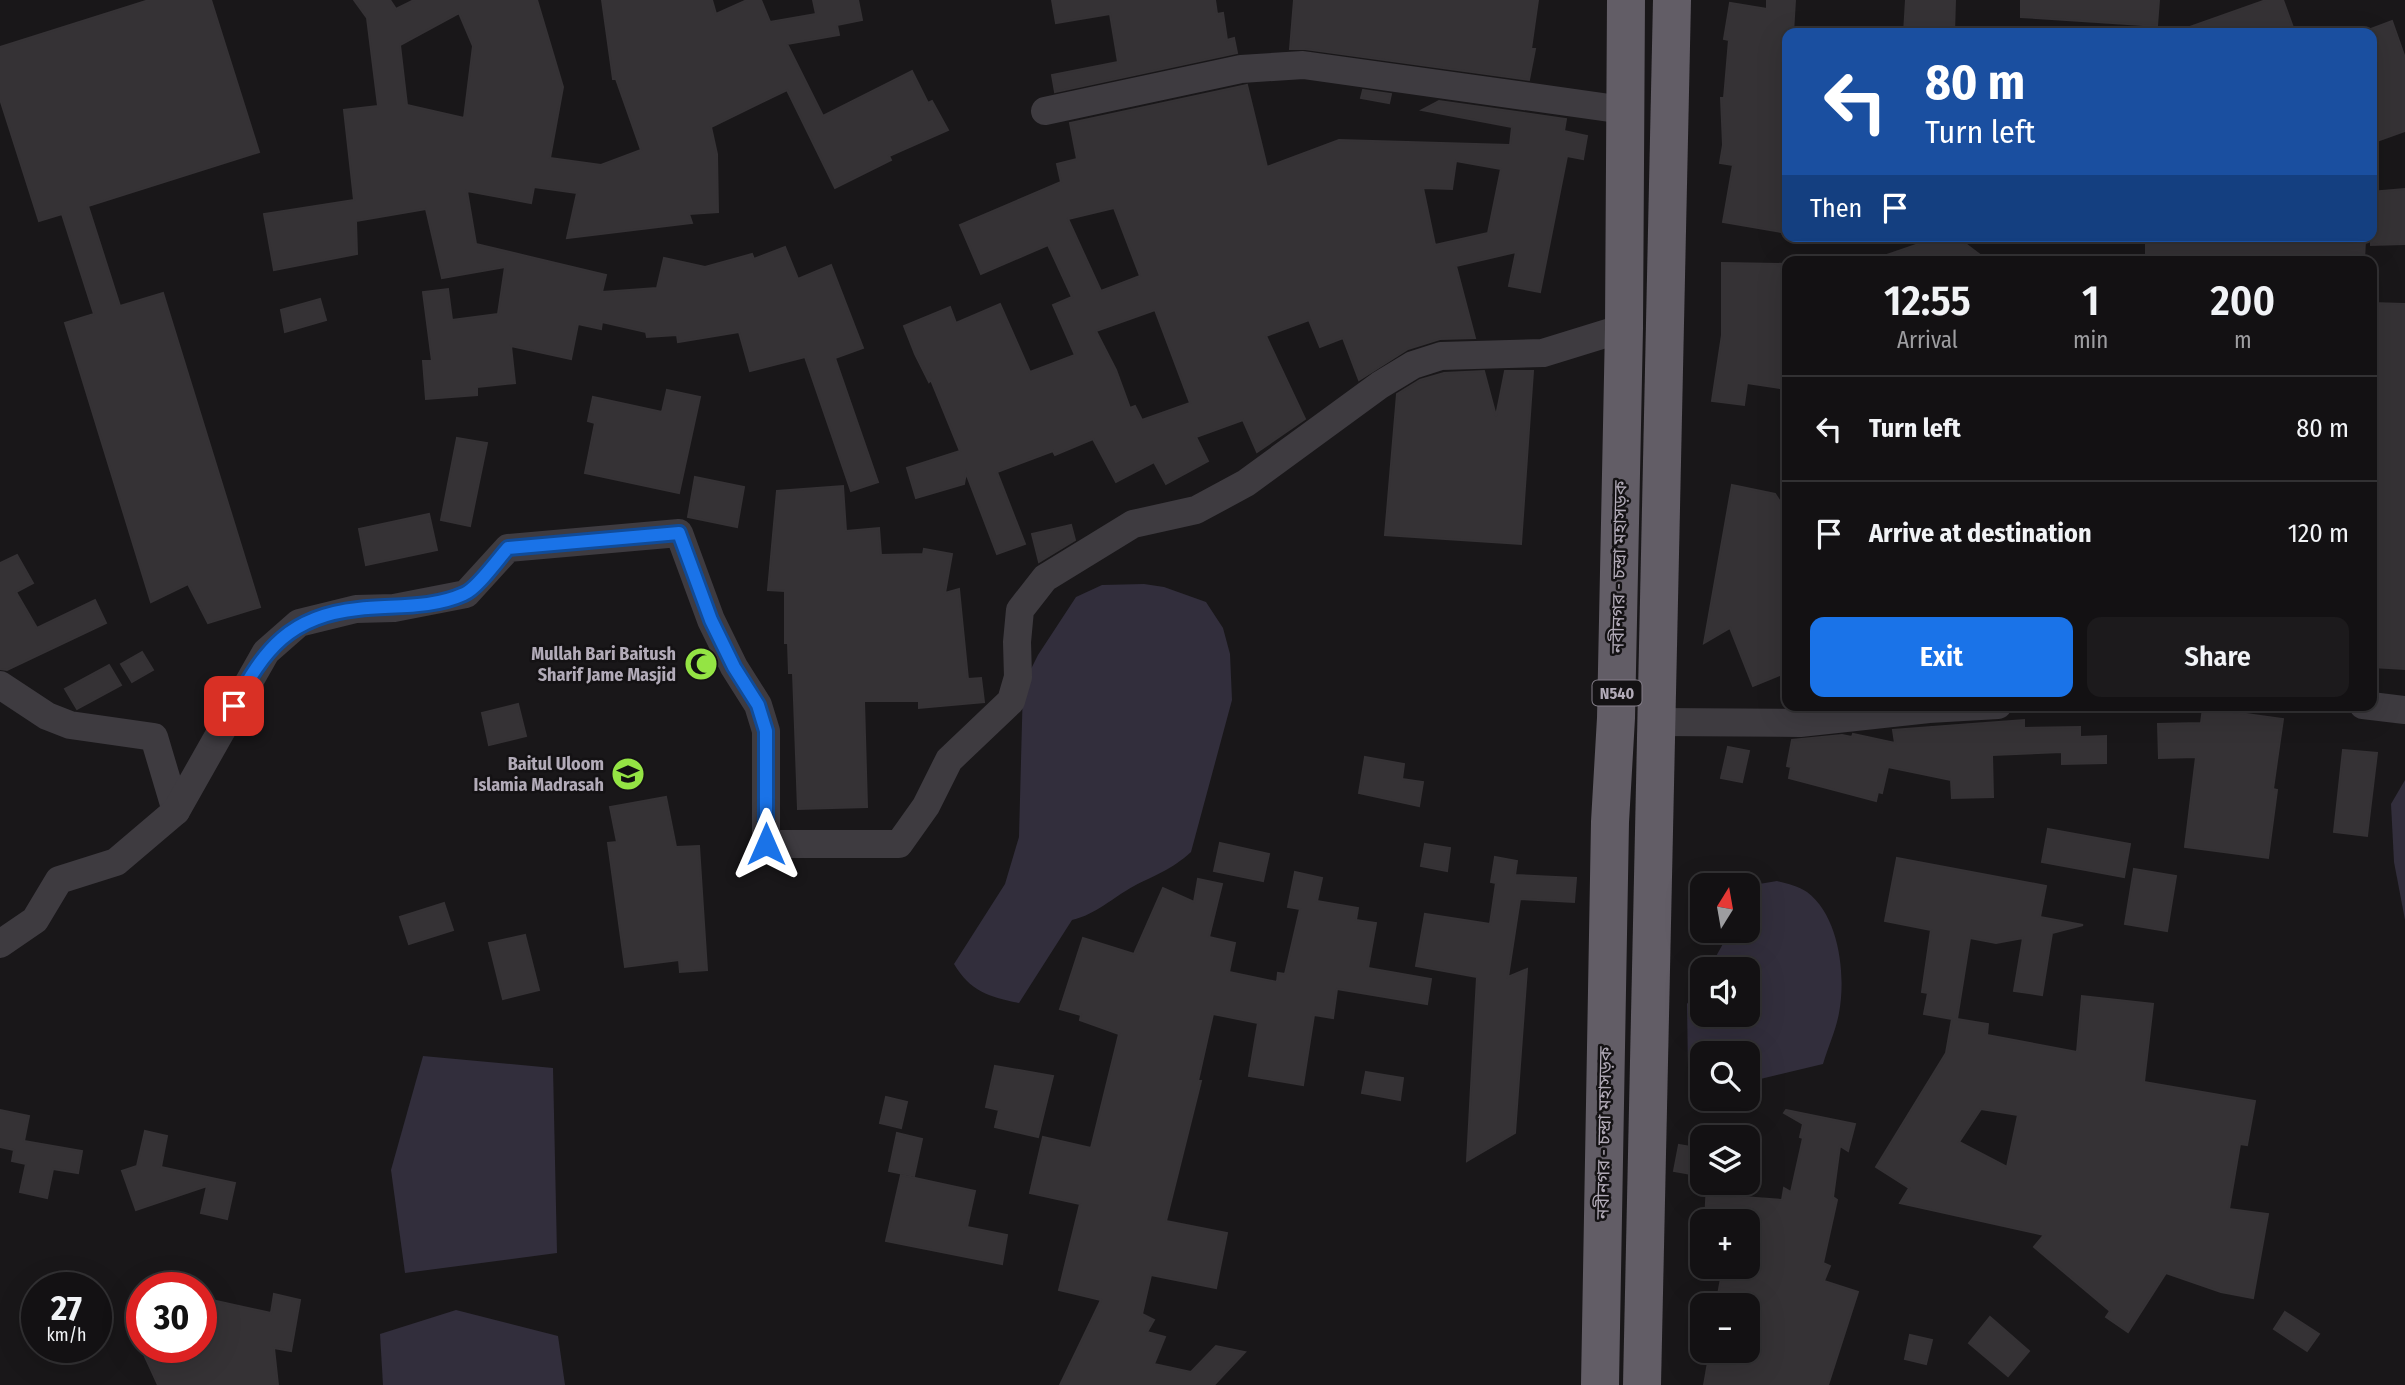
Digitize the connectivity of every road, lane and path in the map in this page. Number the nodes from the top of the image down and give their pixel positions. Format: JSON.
{"nodes":[{"id":1,"x":1626,"y":0,"type":"edge"},
{"id":2,"x":1672,"y":0,"type":"edge"},
{"id":3,"x":1624,"y":110,"type":"junction"},
{"id":4,"x":1045,"y":111,"type":"dead end"},
{"id":5,"x":1625,"y":328,"type":"junction"},
{"id":6,"x":0,"y":685,"type":"edge"},
{"id":7,"x":2377,"y":707,"type":"edge"},
{"id":8,"x":2405,"y":710,"type":"edge"},
{"id":9,"x":1911,"y":711,"type":"edge"},
{"id":10,"x":1658,"y":722,"type":"junction"},
{"id":11,"x":176,"y":811,"type":"junction"},
{"id":12,"x":0,"y":944,"type":"edge"},
{"id":13,"x":1600,"y":1385,"type":"edge"},
{"id":14,"x":1642,"y":1385,"type":"edge"}],
"edges":[{"from":1,"to":3,"type":"highway","name":"নবীনগর - চন্দ্রা মহাসড়ক","number":"N540"},
{"from":2,"to":10,"type":"highway","number":"N540"},
{"from":3,"to":4,"type":"street"},
{"from":3,"to":5,"type":"highway","name":"নবীনগর - চন্দ্রা মহাসড়ক","number":"N540"},
{"from":5,"to":11,"type":"street"},
{"from":5,"to":13,"type":"highway","name":"নবীনগর - চন্দ্রা মহাসড়ক","number":"N540"},
{"from":6,"to":11,"type":"street"},
{"from":7,"to":8,"type":"street"},
{"from":9,"to":10,"type":"street"},
{"from":10,"to":14,"type":"highway","number":"N540"},
{"from":11,"to":12,"type":"street"}]}
